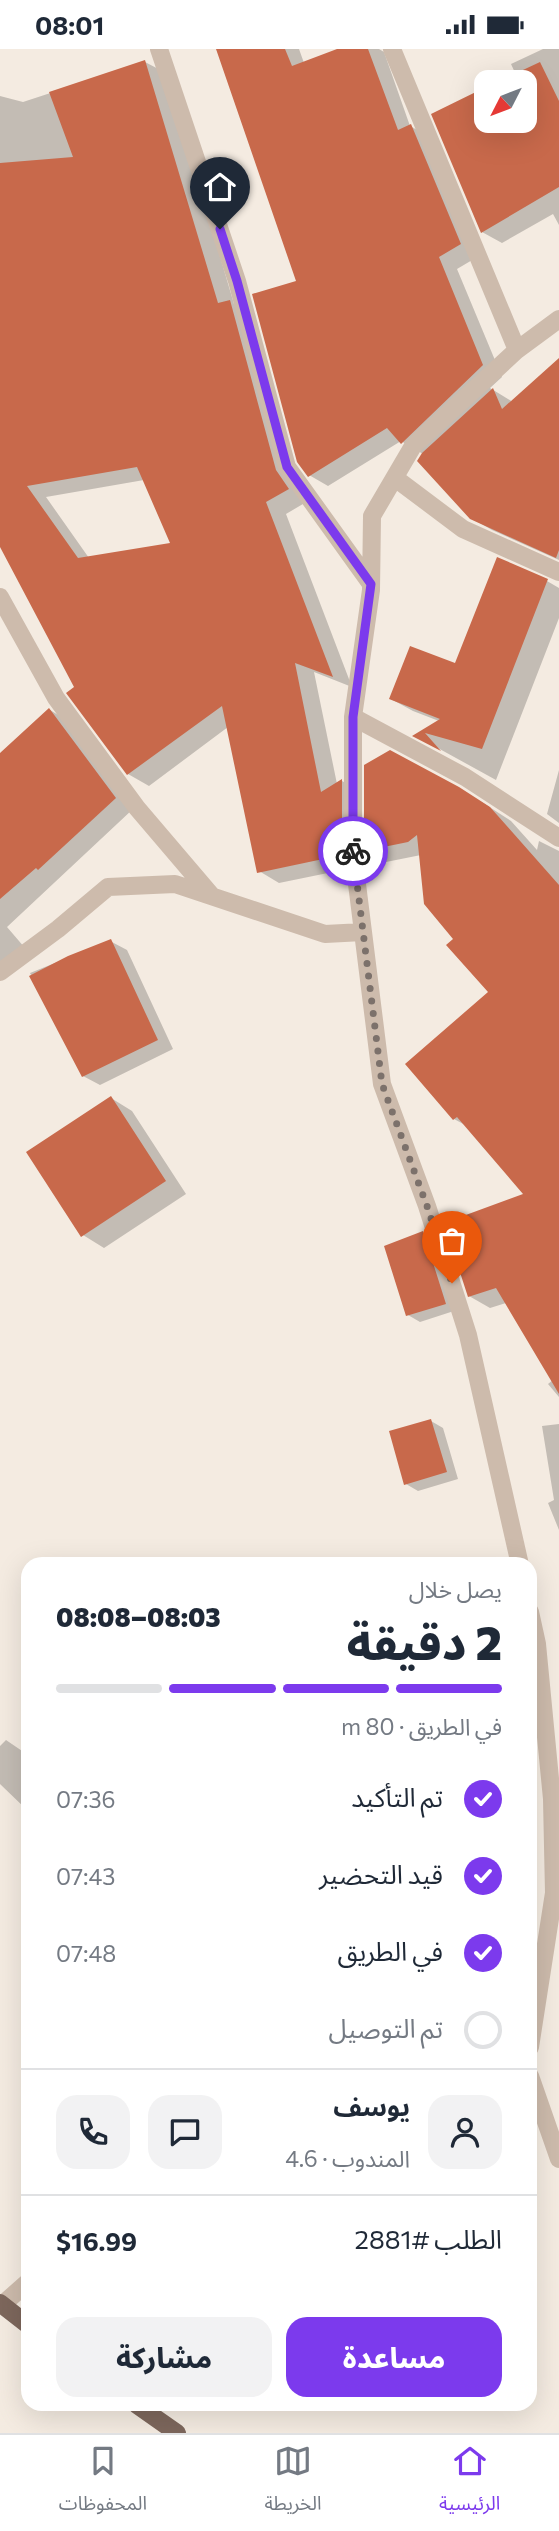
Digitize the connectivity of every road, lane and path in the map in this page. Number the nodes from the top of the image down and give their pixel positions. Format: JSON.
{"nodes":[{"id":1,"x":159,"y":49,"type":"edge"},
{"id":2,"x":392,"y":49,"type":"edge"},
{"id":3,"x":559,"y":319,"type":"edge"},
{"id":4,"x":517,"y":350,"type":"junction"},
{"id":5,"x":395,"y":478,"type":"junction"},
{"id":6,"x":559,"y":572,"type":"edge"},
{"id":7,"x":371,"y":584,"type":"junction"},
{"id":8,"x":0,"y":597,"type":"edge"},
{"id":9,"x":353,"y":717,"type":"junction"},
{"id":10,"x":559,"y":838,"type":"edge"},
{"id":11,"x":212,"y":896,"type":"junction"},
{"id":12,"x":363,"y":932,"type":"junction"},
{"id":13,"x":0,"y":972,"type":"edge"},
{"id":14,"x":518,"y":1557,"type":"edge"},
{"id":15,"x":537,"y":1644,"type":"edge"},
{"id":16,"x":559,"y":1781,"type":"edge"},
{"id":17,"x":556,"y":1798,"type":"edge"},
{"id":18,"x":537,"y":2002,"type":"edge"},
{"id":19,"x":537,"y":2096,"type":"edge"},
{"id":20,"x":559,"y":2159,"type":"edge"},
{"id":21,"x":21,"y":2288,"type":"edge"},
{"id":22,"x":1,"y":2304,"type":"edge"},
{"id":23,"x":21,"y":2320,"type":"edge"},
{"id":24,"x":146,"y":2411,"type":"edge"},
{"id":25,"x":177,"y":2433,"type":"edge"}],
"edges":[{"from":1,"to":7,"type":"street"},
{"from":2,"to":4,"type":"street"},
{"from":3,"to":4,"type":"street"},
{"from":4,"to":5,"type":"street"},
{"from":5,"to":6,"type":"street"},
{"from":5,"to":7,"type":"street"},
{"from":7,"to":9,"type":"street"},
{"from":8,"to":11,"type":"street"},
{"from":9,"to":10,"type":"street"},
{"from":9,"to":12,"type":"street"},
{"from":11,"to":12,"type":"street"},
{"from":11,"to":13,"type":"street"},
{"from":12,"to":14,"type":"street"},
{"from":15,"to":17,"type":"street"},
{"from":16,"to":17,"type":"street"},
{"from":17,"to":18,"type":"street"},
{"from":19,"to":20,"type":"street"},
{"from":21,"to":22,"type":"street"},
{"from":22,"to":23,"type":"main road"},
{"from":24,"to":25,"type":"main road"}]}
